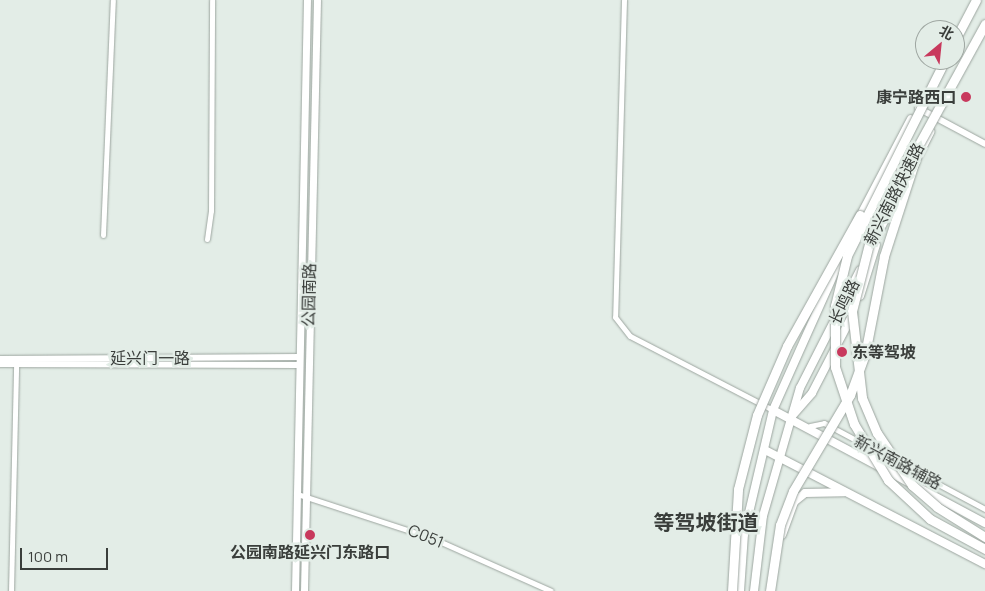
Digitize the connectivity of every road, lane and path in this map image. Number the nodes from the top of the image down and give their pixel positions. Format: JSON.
{"nodes":[{"id":1,"x":113,"y":0,"type":"edge"},
{"id":2,"x":212,"y":0,"type":"edge"},
{"id":3,"x":306,"y":0,"type":"edge"},
{"id":4,"x":317,"y":0,"type":"edge"},
{"id":5,"x":624,"y":0,"type":"edge"},
{"id":6,"x":974,"y":0,"type":"edge"},
{"id":7,"x":963,"y":20,"type":"edge"},
{"id":8,"x":964,"y":20,"type":"edge"},
{"id":9,"x":985,"y":24,"type":"edge"},
{"id":10,"x":985,"y":32,"type":"edge"},
{"id":11,"x":938,"y":70,"type":"edge"},
{"id":12,"x":938,"y":70,"type":"edge"},
{"id":13,"x":917,"y":108,"type":"junction"},
{"id":14,"x":938,"y":119,"type":"junction"},
{"id":15,"x":926,"y":132,"type":"junction"},
{"id":16,"x":985,"y":144,"type":"edge"},
{"id":17,"x":880,"y":183,"type":"junction"},
{"id":18,"x":883,"y":222,"type":"junction"},
{"id":19,"x":104,"y":235,"type":"dead end"},
{"id":20,"x":207,"y":239,"type":"dead end"},
{"id":21,"x":300,"y":357,"type":"junction"},
{"id":22,"x":0,"y":359,"type":"edge"},
{"id":23,"x":16,"y":362,"type":"junction"},
{"id":24,"x":0,"y":364,"type":"edge"},
{"id":25,"x":300,"y":365,"type":"junction"},
{"id":26,"x":773,"y":410,"type":"junction"},
{"id":27,"x":790,"y":418,"type":"junction"},
{"id":28,"x":810,"y":426,"type":"junction"},
{"id":29,"x":765,"y":450,"type":"junction"},
{"id":30,"x":780,"y":455,"type":"junction"},
{"id":31,"x":297,"y":494,"type":"junction"},
{"id":32,"x":855,"y":495,"type":"junction"},
{"id":33,"x":305,"y":496,"type":"junction"},
{"id":34,"x":985,"y":508,"type":"edge"},
{"id":35,"x":985,"y":522,"type":"edge"},
{"id":36,"x":985,"y":537,"type":"edge"},
{"id":37,"x":985,"y":549,"type":"edge"},
{"id":38,"x":983,"y":564,"type":"edge"},
{"id":39,"x":11,"y":591,"type":"edge"},
{"id":40,"x":295,"y":591,"type":"edge"},
{"id":41,"x":304,"y":591,"type":"edge"},
{"id":42,"x":551,"y":591,"type":"edge"},
{"id":43,"x":732,"y":591,"type":"edge"},
{"id":44,"x":740,"y":591,"type":"edge"},
{"id":45,"x":754,"y":591,"type":"edge"},
{"id":46,"x":770,"y":591,"type":"edge"},
{"id":47,"x":774,"y":591,"type":"edge"}],
"edges":[{"from":1,"to":19,"type":"street"},
{"from":2,"to":20,"type":"street"},
{"from":3,"to":21,"type":"main road","name":"公园南路"},
{"from":4,"to":33,"type":"main road","name":"公园南路"},
{"from":5,"to":26,"type":"street"},
{"from":6,"to":7,"type":"main road"},
{"from":6,"to":8,"type":"highway"},
{"from":9,"to":15,"type":"highway","name":"新兴南路快速路","bridge":true},
{"from":10,"to":14,"type":"main road","name":"长鸣路"},
{"from":11,"to":13,"type":"main road","name":"长鸣路"},
{"from":12,"to":17,"type":"highway","name":"新兴南路快速路","bridge":true},
{"from":13,"to":14,"type":"street"},
{"from":13,"to":26,"type":"main road","name":"长鸣路"},
{"from":14,"to":16,"type":"street"},
{"from":14,"to":18,"type":"main road","name":"长鸣路"},
{"from":15,"to":36,"type":"highway","name":"新兴南路快速路","bridge":true},
{"from":15,"to":46,"type":"highway","bridge":true},
{"from":17,"to":37,"type":"highway","name":"新兴南路快速路","bridge":true},
{"from":17,"to":43,"type":"highway","bridge":true},
{"from":18,"to":27,"type":"main road","name":"长鸣路"},
{"from":18,"to":27,"type":"main road"},
{"from":21,"to":23,"type":"street","name":"延兴门一路"},
{"from":21,"to":25,"type":"main road","name":"公园南路"},
{"from":22,"to":23,"type":"street","name":"延兴门一路"},
{"from":23,"to":24,"type":"street","name":"延兴门一路"},
{"from":23,"to":25,"type":"street","name":"延兴门一路"},
{"from":23,"to":39,"type":"street"},
{"from":25,"to":31,"type":"main road","name":"公园南路"},
{"from":26,"to":27,"type":"main road"},
{"from":26,"to":29,"type":"main road","name":"长鸣路"},
{"from":27,"to":28,"type":"main road"},
{"from":27,"to":30,"type":"main road","name":"长鸣路"},
{"from":28,"to":34,"type":"street","name":"新兴南路辅路"},
{"from":28,"to":35,"type":"main road"},
{"from":29,"to":30,"type":"main road"},
{"from":29,"to":44,"type":"main road","name":"长鸣路"},
{"from":30,"to":32,"type":"main road"},
{"from":30,"to":45,"type":"main road","name":"长鸣路"},
{"from":31,"to":33,"type":"street","name":"C051"},
{"from":31,"to":40,"type":"main road","name":"公园南路"},
{"from":32,"to":38,"type":"main road"},
{"from":32,"to":47,"type":"main road"},
{"from":33,"to":41,"type":"main road","name":"公园南路"},
{"from":33,"to":42,"type":"street","name":"C051"}]}
